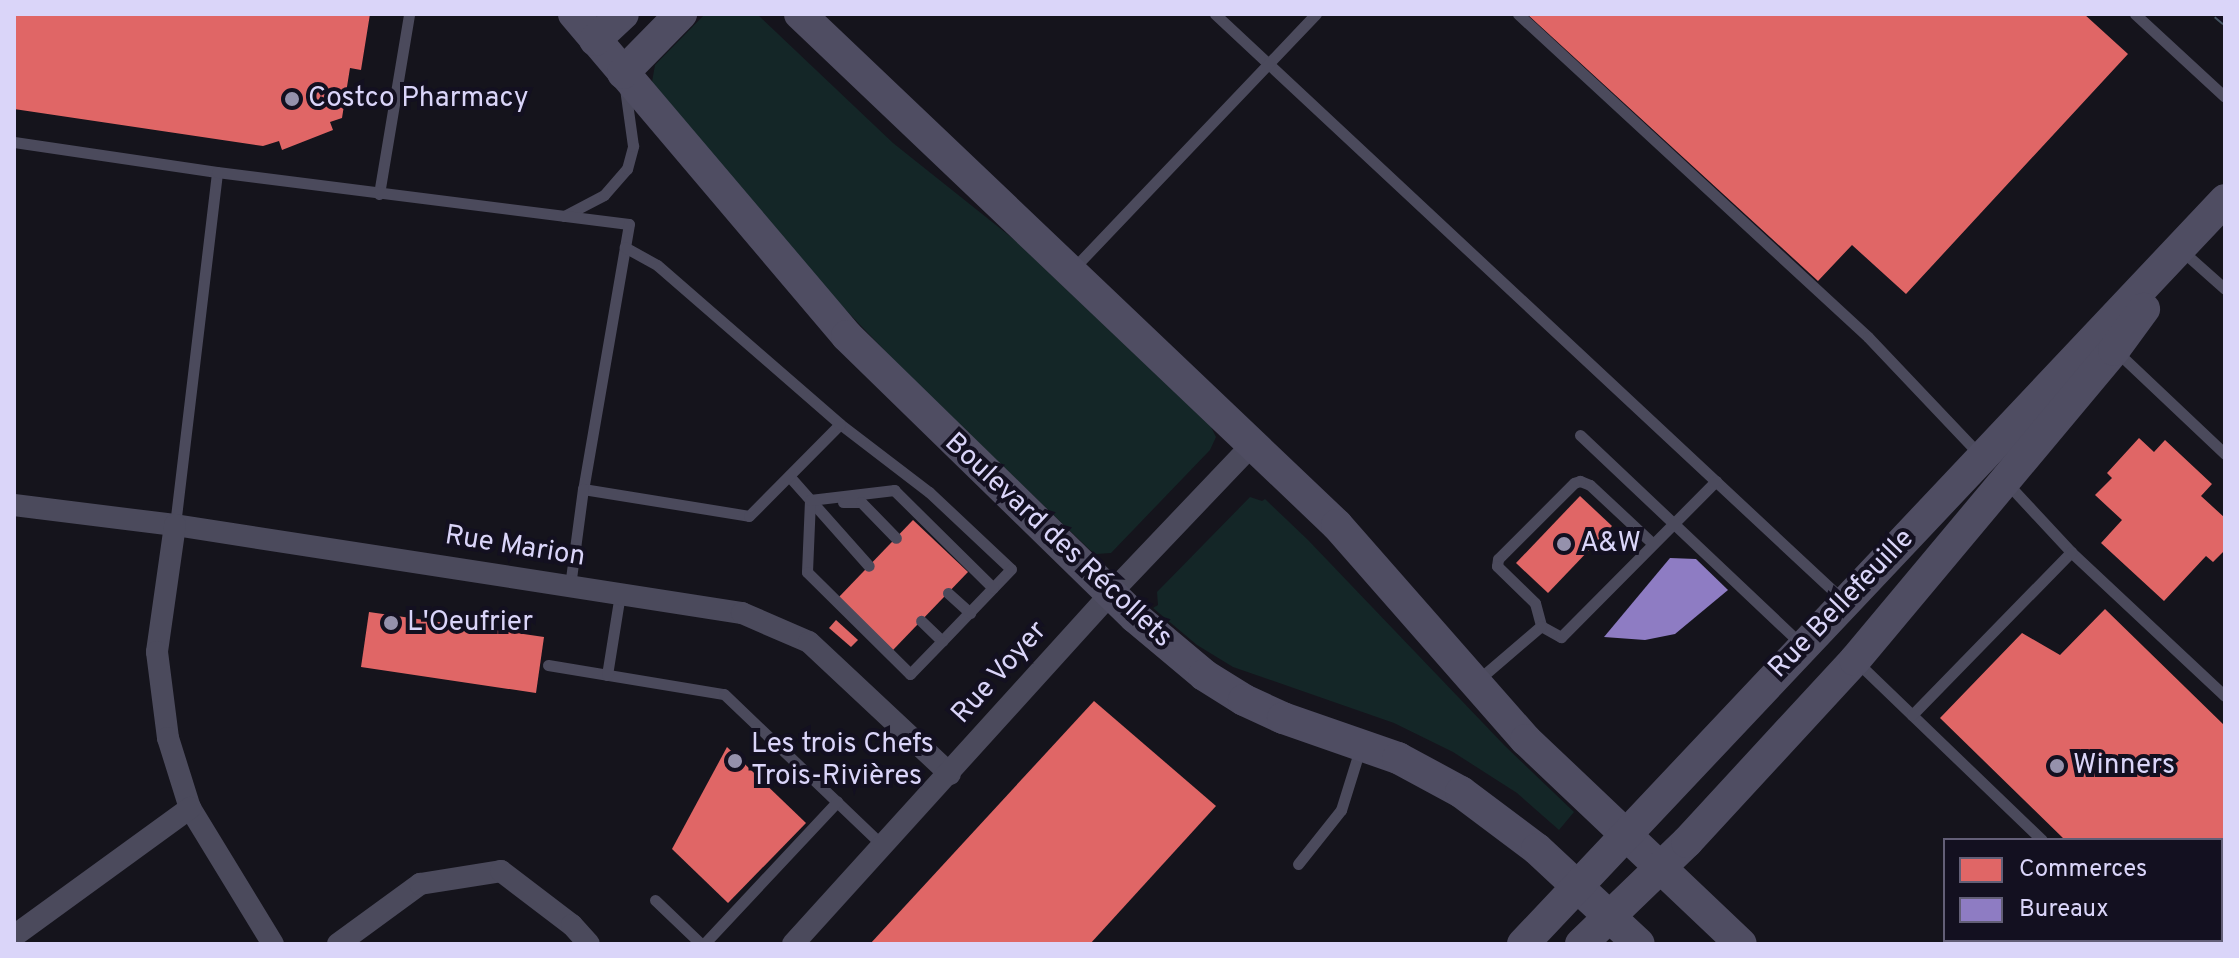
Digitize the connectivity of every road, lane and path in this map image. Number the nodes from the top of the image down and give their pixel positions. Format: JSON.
{"nodes":[{"id":1,"x":409,"y":14,"type":"edge"},
{"id":2,"x":574,"y":14,"type":"edge"},
{"id":3,"x":623,"y":14,"type":"edge"},
{"id":4,"x":681,"y":14,"type":"edge"},
{"id":5,"x":800,"y":14,"type":"edge"},
{"id":6,"x":1215,"y":14,"type":"edge"},
{"id":7,"x":1316,"y":14,"type":"edge"},
{"id":8,"x":1518,"y":14,"type":"edge"},
{"id":9,"x":2135,"y":14,"type":"edge"},
{"id":10,"x":595,"y":40,"type":"junction"},
{"id":11,"x":1267,"y":62,"type":"junction"},
{"id":12,"x":623,"y":73,"type":"junction"},
{"id":13,"x":2225,"y":97,"type":"edge"},
{"id":14,"x":14,"y":142,"type":"edge"},
{"id":15,"x":217,"y":172,"type":"junction"},
{"id":16,"x":379,"y":194,"type":"junction"},
{"id":17,"x":2225,"y":200,"type":"edge"},
{"id":18,"x":563,"y":216,"type":"junction"},
{"id":19,"x":625,"y":247,"type":"junction"},
{"id":20,"x":2171,"y":257,"type":"junction"},
{"id":21,"x":1072,"y":270,"type":"junction"},
{"id":22,"x":2225,"y":289,"type":"edge"},
{"id":23,"x":2106,"y":341,"type":"junction"},
{"id":24,"x":840,"y":424,"type":"junction"},
{"id":25,"x":1580,"y":435,"type":"dead end"},
{"id":26,"x":1253,"y":444,"type":"junction"},
{"id":27,"x":2225,"y":454,"type":"edge"},
{"id":28,"x":1993,"y":469,"type":"junction"},
{"id":29,"x":789,"y":476,"type":"junction"},
{"id":30,"x":1716,"y":481,"type":"junction"},
{"id":31,"x":583,"y":489,"type":"junction"},
{"id":32,"x":810,"y":500,"type":"junction"},
{"id":33,"x":14,"y":505,"type":"edge"},
{"id":34,"x":1677,"y":524,"type":"junction"},
{"id":35,"x":175,"y":525,"type":"junction"},
{"id":36,"x":896,"y":538,"type":"dead end"},
{"id":37,"x":1652,"y":543,"type":"junction"},
{"id":38,"x":2071,"y":552,"type":"junction"},
{"id":39,"x":869,"y":566,"type":"dead end"},
{"id":40,"x":570,"y":586,"type":"junction"},
{"id":41,"x":993,"y":588,"type":"junction"},
{"id":42,"x":948,"y":593,"type":"dead end"},
{"id":43,"x":620,"y":594,"type":"junction"},
{"id":44,"x":1110,"y":594,"type":"junction"},
{"id":45,"x":1846,"y":603,"type":"junction"},
{"id":46,"x":970,"y":613,"type":"junction"},
{"id":47,"x":921,"y":621,"type":"dead end"},
{"id":48,"x":1541,"y":626,"type":"junction"},
{"id":49,"x":942,"y":641,"type":"junction"},
{"id":50,"x":1802,"y":645,"type":"junction"},
{"id":51,"x":1855,"y":660,"type":"junction"},
{"id":52,"x":548,"y":665,"type":"dead end"},
{"id":53,"x":607,"y":675,"type":"junction"},
{"id":54,"x":1474,"y":683,"type":"junction"},
{"id":55,"x":2225,"y":696,"type":"edge"},
{"id":56,"x":1912,"y":715,"type":"junction"},
{"id":57,"x":1361,"y":745,"type":"junction"},
{"id":58,"x":950,"y":774,"type":"junction"},
{"id":59,"x":837,"y":802,"type":"junction"},
{"id":60,"x":190,"y":808,"type":"junction"},
{"id":61,"x":1623,"y":835,"type":"junction"},
{"id":62,"x":2040,"y":838,"type":"edge"},
{"id":63,"x":884,"y":847,"type":"junction"},
{"id":64,"x":1298,"y":864,"type":"dead end"},
{"id":65,"x":1660,"y":868,"type":"junction"},
{"id":66,"x":1577,"y":886,"type":"junction"},
{"id":67,"x":655,"y":900,"type":"dead end"},
{"id":68,"x":1609,"y":915,"type":"junction"},
{"id":69,"x":14,"y":936,"type":"edge"},
{"id":70,"x":273,"y":944,"type":"edge"},
{"id":71,"x":338,"y":944,"type":"edge"},
{"id":72,"x":589,"y":944,"type":"edge"},
{"id":73,"x":703,"y":944,"type":"edge"},
{"id":74,"x":793,"y":944,"type":"edge"},
{"id":75,"x":1523,"y":944,"type":"edge"},
{"id":76,"x":1581,"y":944,"type":"edge"},
{"id":77,"x":1639,"y":944,"type":"edge"},
{"id":78,"x":1741,"y":944,"type":"edge"}],
"edges":[{"from":1,"to":16,"type":"lane"},
{"from":2,"to":10,"type":"main road","name":"Boulevard des Récollets"},
{"from":3,"to":10,"type":"main road"},
{"from":4,"to":12,"type":"main road"},
{"from":5,"to":21,"type":"main road"},
{"from":6,"to":11,"type":"lane"},
{"from":7,"to":11,"type":"lane"},
{"from":8,"to":28,"type":"lane"},
{"from":9,"to":13,"type":"lane"},
{"from":10,"to":12,"type":"main road","name":"Boulevard des Récollets"},
{"from":11,"to":21,"type":"lane"},
{"from":11,"to":30,"type":"lane"},
{"from":12,"to":18,"type":"lane"},
{"from":12,"to":44,"type":"main road","name":"Boulevard des Récollets"},
{"from":14,"to":15,"type":"lane"},
{"from":15,"to":16,"type":"lane"},
{"from":15,"to":35,"type":"lane"},
{"from":16,"to":18,"type":"lane"},
{"from":17,"to":20,"type":"main road","name":"Rue Bellefeuille"},
{"from":18,"to":19,"type":"lane"},
{"from":19,"to":24,"type":"lane"},
{"from":19,"to":31,"type":"lane"},
{"from":20,"to":22,"type":"lane"},
{"from":20,"to":23,"type":"main road","name":"Rue Bellefeuille"},
{"from":21,"to":26,"type":"main road"},
{"from":23,"to":27,"type":"lane"},
{"from":23,"to":28,"type":"main road","name":"Rue Bellefeuille"},
{"from":24,"to":29,"type":"lane"},
{"from":24,"to":41,"type":"lane"},
{"from":25,"to":34,"type":"lane"},
{"from":26,"to":44,"type":"street","name":"Rue Voyer"},
{"from":26,"to":54,"type":"main road"},
{"from":28,"to":38,"type":"lane"},
{"from":28,"to":45,"type":"main road","name":"Rue Bellefeuille"},
{"from":28,"to":51,"type":"main road","name":"Rue Bellefeuille"},
{"from":29,"to":31,"type":"lane"},
{"from":29,"to":32,"type":"lane"},
{"from":30,"to":34,"type":"lane"},
{"from":30,"to":45,"type":"lane"},
{"from":31,"to":40,"type":"lane"},
{"from":32,"to":36,"type":"lane"},
{"from":32,"to":39,"type":"lane"},
{"from":32,"to":41,"type":"lane"},
{"from":32,"to":49,"type":"lane"},
{"from":33,"to":35,"type":"street","name":"Rue Marion"},
{"from":34,"to":37,"type":"lane"},
{"from":34,"to":50,"type":"lane"},
{"from":35,"to":40,"type":"street","name":"Rue Marion"},
{"from":35,"to":60,"type":"street"},
{"from":37,"to":48,"type":"lane"},
{"from":37,"to":48,"type":"lane"},
{"from":38,"to":55,"type":"lane"},
{"from":38,"to":56,"type":"lane"},
{"from":40,"to":43,"type":"street","name":"Rue Marion"},
{"from":41,"to":46,"type":"lane"},
{"from":42,"to":46,"type":"lane"},
{"from":43,"to":53,"type":"lane"},
{"from":43,"to":58,"type":"street","name":"Rue Marion"},
{"from":44,"to":57,"type":"main road","name":"Boulevard des Récollets"},
{"from":44,"to":58,"type":"street","name":"Rue Voyer"},
{"from":45,"to":50,"type":"main road","name":"Rue Bellefeuille"},
{"from":46,"to":49,"type":"lane"},
{"from":47,"to":49,"type":"lane"},
{"from":48,"to":54,"type":"lane"},
{"from":50,"to":61,"type":"main road","name":"Rue Bellefeuille"},
{"from":51,"to":56,"type":"lane"},
{"from":51,"to":65,"type":"main road","name":"Rue Bellefeuille"},
{"from":52,"to":53,"type":"lane"},
{"from":53,"to":59,"type":"lane"},
{"from":54,"to":61,"type":"main road"},
{"from":56,"to":62,"type":"lane"},
{"from":57,"to":64,"type":"lane"},
{"from":57,"to":66,"type":"main road","name":"Boulevard des Récollets"},
{"from":58,"to":63,"type":"street","name":"Rue Voyer"},
{"from":59,"to":63,"type":"lane"},
{"from":59,"to":73,"type":"lane"},
{"from":60,"to":69,"type":"street"},
{"from":60,"to":70,"type":"street"},
{"from":61,"to":65,"type":"main road"},
{"from":61,"to":66,"type":"main road","name":"Rue Bellefeuille"},
{"from":63,"to":74,"type":"street","name":"Rue Voyer"},
{"from":65,"to":68,"type":"main road","name":"Rue Bellefeuille"},
{"from":65,"to":78,"type":"main road"},
{"from":66,"to":68,"type":"main road","name":"Boulevard des Récollets"},
{"from":66,"to":75,"type":"main road","name":"Rue Bellefeuille"},
{"from":67,"to":73,"type":"lane"},
{"from":68,"to":76,"type":"main road","name":"Rue Bellefeuille"},
{"from":68,"to":77,"type":"main road","name":"Boulevard des Récollets"},
{"from":71,"to":72,"type":"street"}]}
